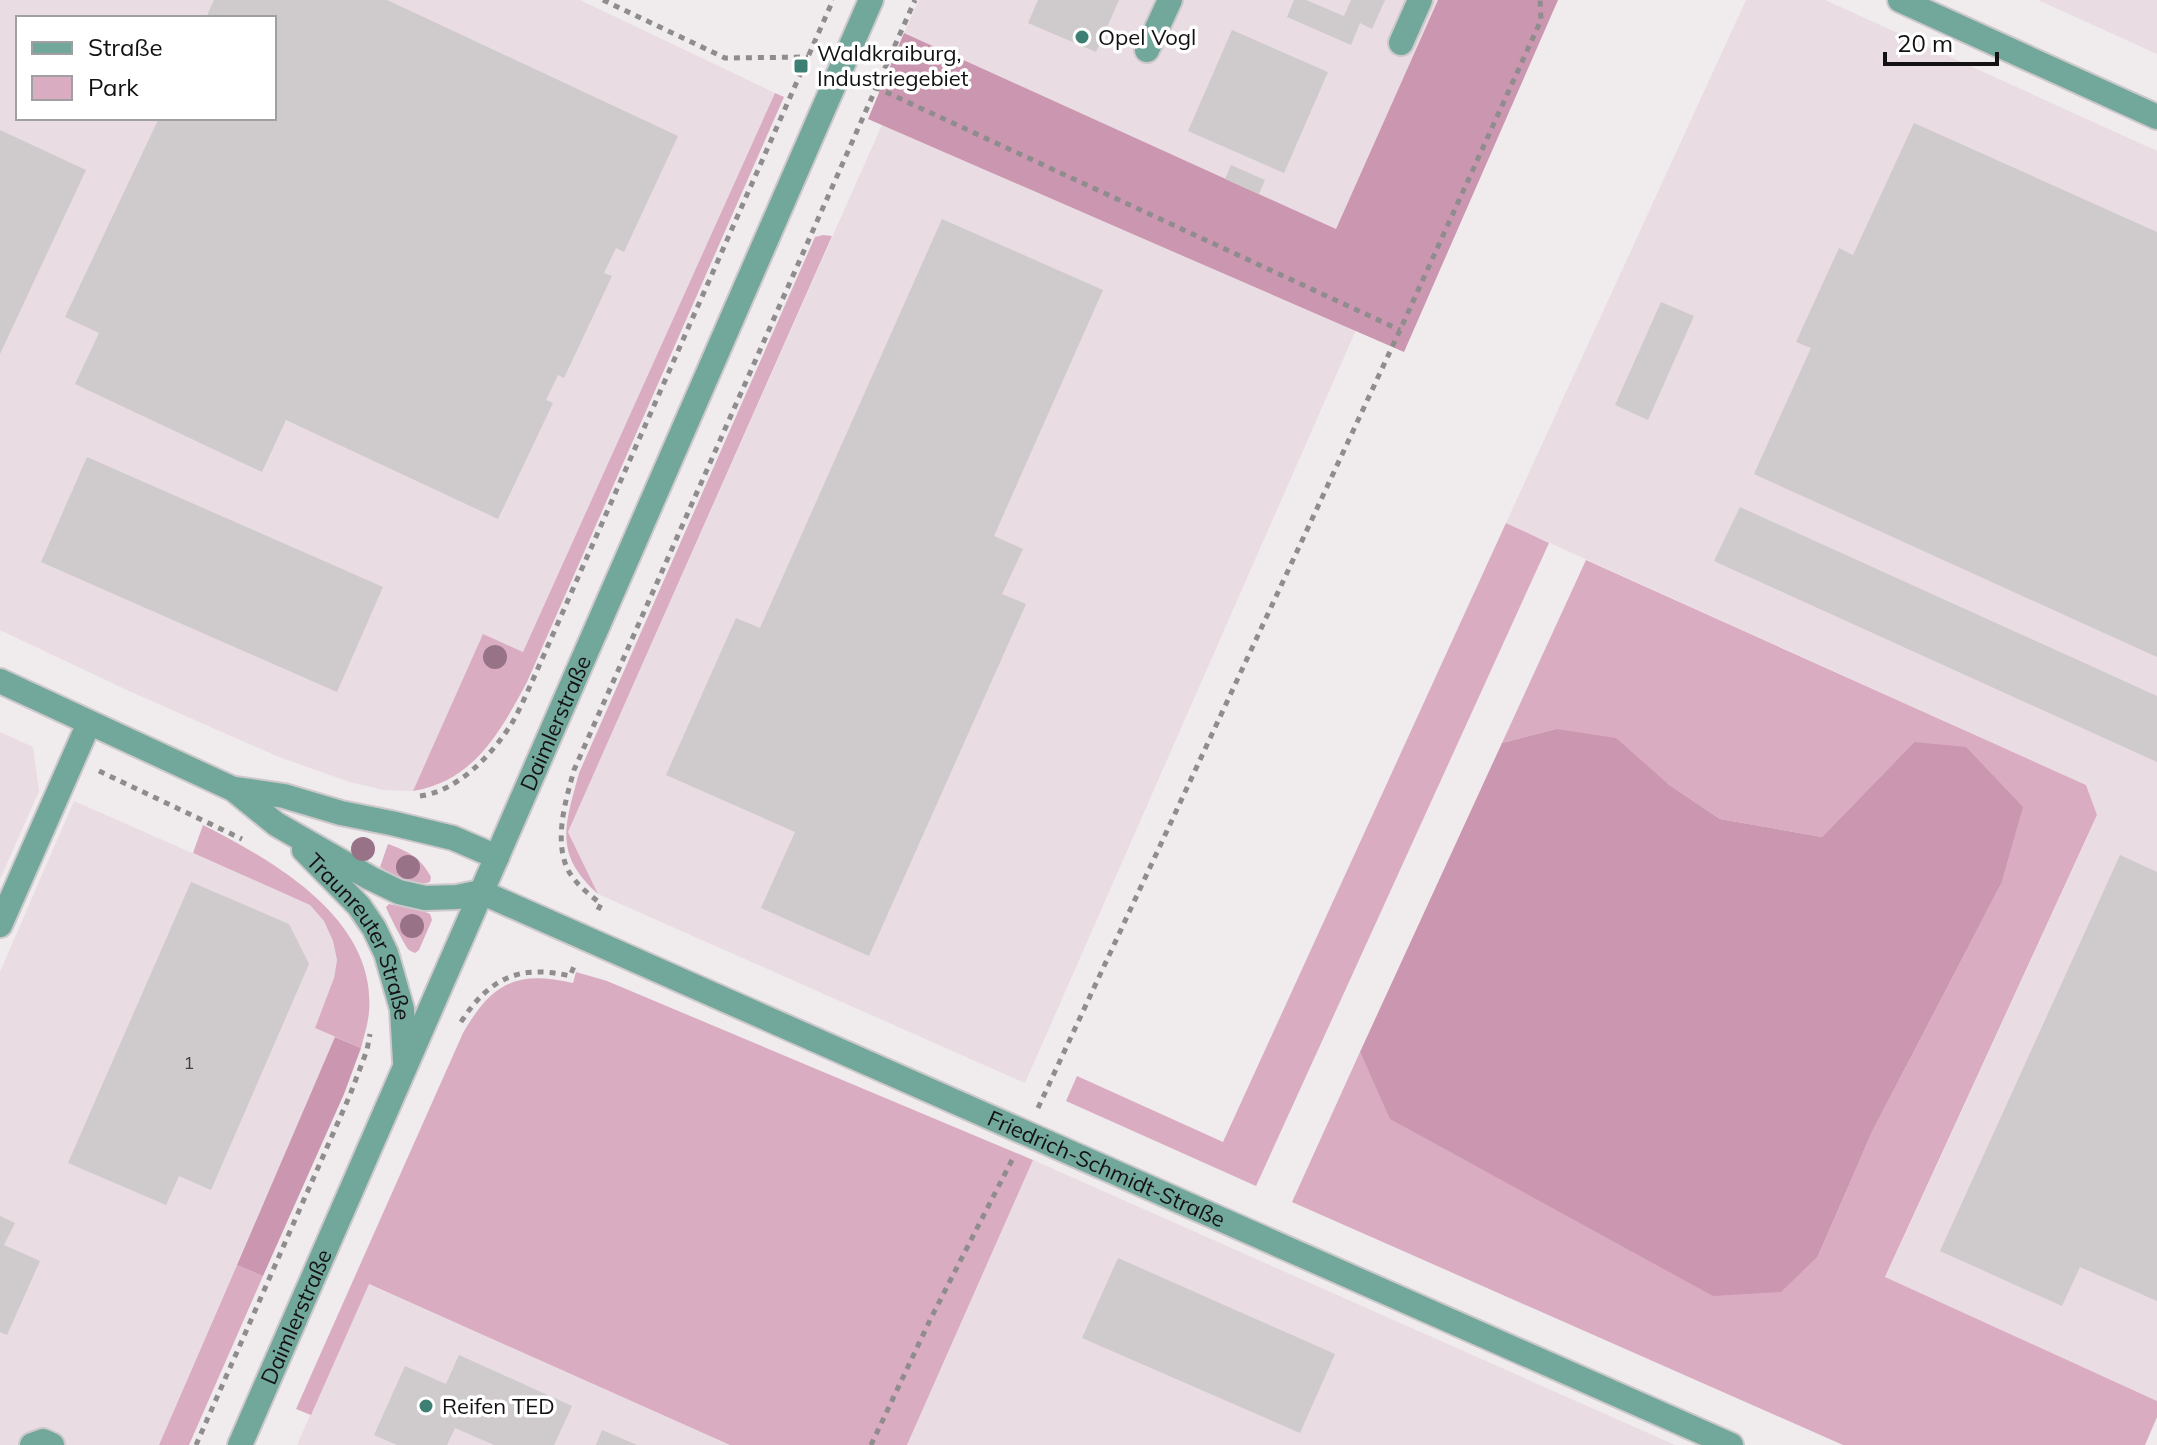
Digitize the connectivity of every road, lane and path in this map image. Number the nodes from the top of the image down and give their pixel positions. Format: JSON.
{"nodes":[{"id":1,"x":603,"y":0,"type":"edge"},
{"id":2,"x":833,"y":0,"type":"edge"},
{"id":3,"x":871,"y":0,"type":"edge"},
{"id":4,"x":915,"y":0,"type":"edge"},
{"id":5,"x":1170,"y":0,"type":"edge"},
{"id":6,"x":1420,"y":0,"type":"edge"},
{"id":7,"x":1540,"y":0,"type":"edge"},
{"id":8,"x":1900,"y":0,"type":"edge"},
{"id":9,"x":1401,"y":43,"type":"dead end"},
{"id":10,"x":1147,"y":50,"type":"dead end"},
{"id":11,"x":808,"y":57,"type":"junction"},
{"id":12,"x":840,"y":71,"type":"junction"},
{"id":13,"x":876,"y":88,"type":"junction"},
{"id":14,"x":2157,"y":117,"type":"edge"},
{"id":15,"x":1400,"y":330,"type":"junction"},
{"id":16,"x":0,"y":681,"type":"edge"},
{"id":17,"x":89,"y":723,"type":"junction"},
{"id":18,"x":73,"y":759,"type":"junction"},
{"id":19,"x":233,"y":789,"type":"junction"},
{"id":20,"x":411,"y":797,"type":"dead end"},
{"id":21,"x":276,"y":824,"type":"junction"},
{"id":22,"x":245,"y":841,"type":"dead end"},
{"id":23,"x":497,"y":857,"type":"junction"},
{"id":24,"x":481,"y":892,"type":"junction"},
{"id":25,"x":601,"y":904,"type":"dead end"},
{"id":26,"x":0,"y":925,"type":"edge"},
{"id":27,"x":570,"y":976,"type":"dead end"},
{"id":28,"x":372,"y":1025,"type":"dead end"},
{"id":29,"x":456,"y":1031,"type":"dead end"},
{"id":30,"x":405,"y":1066,"type":"junction"},
{"id":31,"x":1026,"y":1133,"type":"junction"},
{"id":32,"x":32,"y":1445,"type":"edge"},
{"id":33,"x":52,"y":1445,"type":"edge"},
{"id":34,"x":196,"y":1445,"type":"edge"},
{"id":35,"x":240,"y":1445,"type":"edge"},
{"id":36,"x":871,"y":1445,"type":"edge"},
{"id":37,"x":1731,"y":1445,"type":"edge"}],
"edges":[{"from":1,"to":11,"type":"path"},
{"from":2,"to":11,"type":"path"},
{"from":3,"to":12,"type":"street","name":"Daimlerstraße"},
{"from":4,"to":13,"type":"path"},
{"from":5,"to":10,"type":"street"},
{"from":6,"to":9,"type":"street"},
{"from":7,"to":15,"type":"path"},
{"from":8,"to":14,"type":"street"},
{"from":11,"to":12,"type":"path"},
{"from":11,"to":20,"type":"path"},
{"from":12,"to":13,"type":"path"},
{"from":12,"to":23,"type":"street","name":"Daimlerstraße"},
{"from":13,"to":15,"type":"path"},
{"from":13,"to":25,"type":"path"},
{"from":15,"to":31,"type":"path"},
{"from":16,"to":17,"type":"street","name":"Traunreuter Straße"},
{"from":17,"to":18,"type":"street"},
{"from":17,"to":19,"type":"street","name":"Traunreuter Straße"},
{"from":18,"to":22,"type":"path"},
{"from":18,"to":26,"type":"street"},
{"from":19,"to":21,"type":"street","name":"Traunreuter Straße"},
{"from":19,"to":23,"type":"street","name":"Traunreuter Straße"},
{"from":21,"to":24,"type":"street","name":"Traunreuter Straße"},
{"from":21,"to":30,"type":"street","name":"Traunreuter Straße"},
{"from":23,"to":24,"type":"street","name":"Daimlerstraße"},
{"from":24,"to":30,"type":"street","name":"Daimlerstraße"},
{"from":24,"to":31,"type":"street","name":"Friedrich-Schmidt-Straße"},
{"from":27,"to":29,"type":"path"},
{"from":28,"to":34,"type":"path"},
{"from":30,"to":35,"type":"street","name":"Daimlerstraße"},
{"from":31,"to":36,"type":"path"},
{"from":31,"to":37,"type":"street","name":"Friedrich-Schmidt-Straße"},
{"from":32,"to":33,"type":"street"}]}
